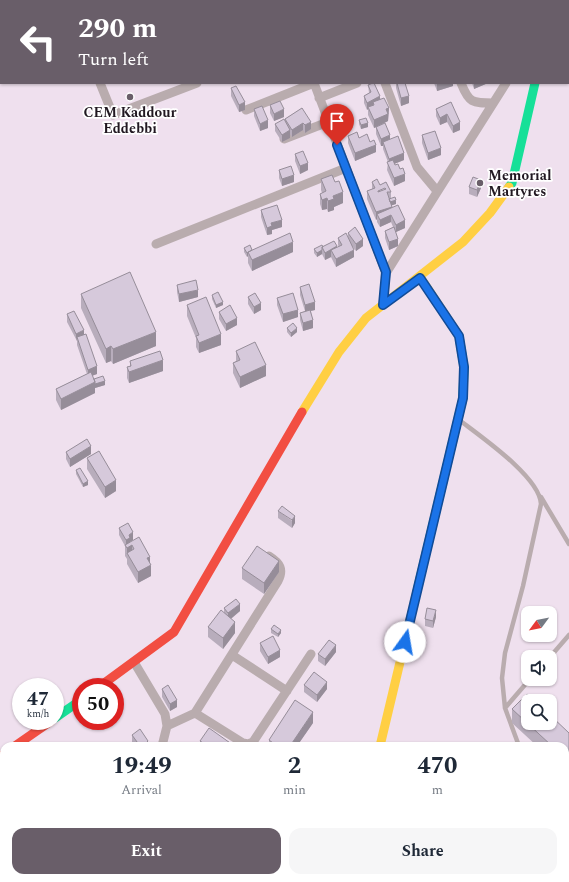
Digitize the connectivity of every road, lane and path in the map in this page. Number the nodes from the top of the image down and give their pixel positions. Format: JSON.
{"nodes":[{"id":1,"x":100,"y":84,"type":"edge"},
{"id":2,"x":195,"y":84,"type":"edge"},
{"id":3,"x":311,"y":84,"type":"edge"},
{"id":4,"x":314,"y":84,"type":"edge"},
{"id":5,"x":354,"y":84,"type":"edge"},
{"id":6,"x":385,"y":84,"type":"edge"},
{"id":7,"x":461,"y":84,"type":"edge"},
{"id":8,"x":505,"y":84,"type":"edge"},
{"id":9,"x":535,"y":84,"type":"edge"},
{"id":10,"x":319,"y":98,"type":"junction"},
{"id":11,"x":493,"y":103,"type":"junction"},
{"id":12,"x":246,"y":110,"type":"dead end"},
{"id":13,"x":328,"y":122,"type":"junction"},
{"id":14,"x":284,"y":139,"type":"edge"},
{"id":15,"x":346,"y":168,"type":"junction"},
{"id":16,"x":437,"y":191,"type":"junction"},
{"id":17,"x":156,"y":244,"type":"dead end"},
{"id":18,"x":386,"y":272,"type":"junction"},
{"id":19,"x":420,"y":278,"type":"junction"},
{"id":20,"x":383,"y":305,"type":"junction"},
{"id":21,"x":458,"y":419,"type":"junction"},
{"id":22,"x":541,"y":497,"type":"junction"},
{"id":23,"x":569,"y":544,"type":"edge"},
{"id":24,"x":259,"y":549,"type":"edge"},
{"id":25,"x":569,"y":635,"type":"edge"},
{"id":26,"x":556,"y":650,"type":"edge"},
{"id":27,"x":311,"y":654,"type":"dead end"},
{"id":28,"x":232,"y":655,"type":"junction"},
{"id":29,"x":134,"y":662,"type":"junction"},
{"id":30,"x":112,"y":678,"type":"edge"},
{"id":31,"x":524,"y":686,"type":"edge"},
{"id":32,"x":287,"y":692,"type":"junction"},
{"id":33,"x":506,"y":708,"type":"junction"},
{"id":34,"x":195,"y":713,"type":"junction"},
{"id":35,"x":167,"y":726,"type":"junction"},
{"id":36,"x":38,"y":730,"type":"edge"},
{"id":37,"x":21,"y":742,"type":"edge"},
{"id":38,"x":163,"y":742,"type":"edge"},
{"id":39,"x":245,"y":742,"type":"edge"},
{"id":40,"x":253,"y":742,"type":"edge"},
{"id":41,"x":381,"y":742,"type":"edge"},
{"id":42,"x":518,"y":742,"type":"edge"}],
"edges":[{"from":1,"to":2,"type":"street"},
{"from":3,"to":12,"type":"street"},
{"from":4,"to":10,"type":"street"},
{"from":5,"to":10,"type":"street"},
{"from":6,"to":16,"type":"street"},
{"from":7,"to":11,"type":"street"},
{"from":8,"to":11,"type":"street"},
{"from":9,"to":19,"type":"main road"},
{"from":10,"to":13,"type":"street"},
{"from":11,"to":16,"type":"street"},
{"from":13,"to":14,"type":"street"},
{"from":13,"to":15,"type":"street"},
{"from":15,"to":17,"type":"street"},
{"from":15,"to":18,"type":"street"},
{"from":16,"to":18,"type":"street"},
{"from":18,"to":20,"type":"street"},
{"from":19,"to":20,"type":"main road"},
{"from":19,"to":21,"type":"main road"},
{"from":20,"to":29,"type":"main road"},
{"from":21,"to":22,"type":"lane"},
{"from":21,"to":41,"type":"main road"},
{"from":22,"to":23,"type":"lane"},
{"from":22,"to":33,"type":"lane"},
{"from":24,"to":28,"type":"street"},
{"from":25,"to":26,"type":"lane"},
{"from":27,"to":32,"type":"street"},
{"from":28,"to":32,"type":"street"},
{"from":28,"to":34,"type":"street"},
{"from":29,"to":30,"type":"main road"},
{"from":29,"to":35,"type":"street"},
{"from":31,"to":33,"type":"lane"},
{"from":32,"to":40,"type":"street"},
{"from":33,"to":42,"type":"lane"},
{"from":34,"to":35,"type":"street"},
{"from":34,"to":39,"type":"street"},
{"from":35,"to":38,"type":"street"},
{"from":36,"to":37,"type":"main road"}]}
